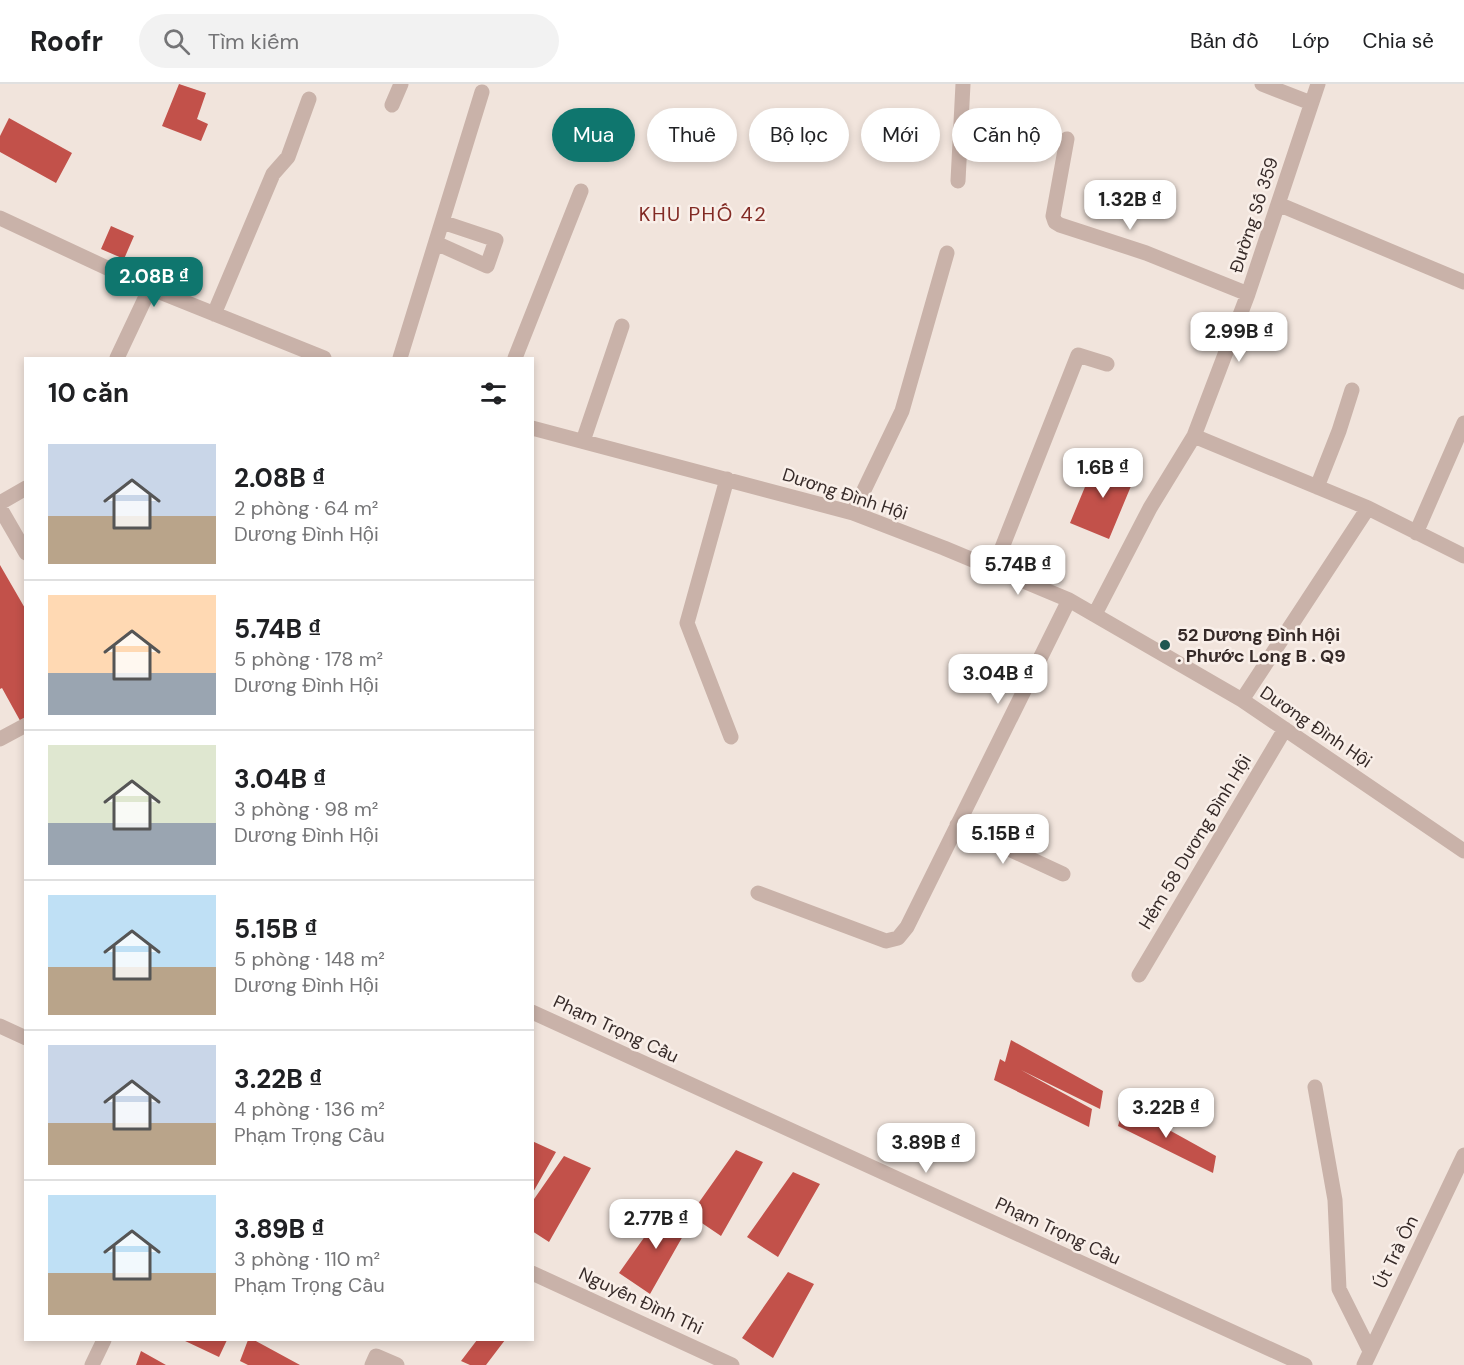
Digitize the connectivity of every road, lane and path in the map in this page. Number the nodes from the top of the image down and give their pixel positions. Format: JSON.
{"nodes":[{"id":1,"x":401,"y":84,"type":"edge"},
{"id":2,"x":963,"y":84,"type":"edge"},
{"id":3,"x":1262,"y":84,"type":"edge"},
{"id":4,"x":1318,"y":84,"type":"edge"},
{"id":5,"x":482,"y":92,"type":"dead end"},
{"id":6,"x":309,"y":99,"type":"dead end"},
{"id":7,"x":1311,"y":103,"type":"junction"},
{"id":8,"x":392,"y":105,"type":"dead end"},
{"id":9,"x":1066,"y":139,"type":"dead end"},
{"id":10,"x":958,"y":181,"type":"dead end"},
{"id":11,"x":581,"y":191,"type":"dead end"},
{"id":12,"x":1278,"y":204,"type":"junction"},
{"id":13,"x":0,"y":218,"type":"edge"},
{"id":14,"x":442,"y":222,"type":"junction"},
{"id":15,"x":436,"y":243,"type":"junction"},
{"id":16,"x":947,"y":253,"type":"dead end"},
{"id":17,"x":1464,"y":282,"type":"edge"},
{"id":18,"x":150,"y":288,"type":"junction"},
{"id":19,"x":1248,"y":294,"type":"junction"},
{"id":20,"x":214,"y":314,"type":"junction"},
{"id":21,"x":622,"y":326,"type":"dead end"},
{"id":22,"x":117,"y":357,"type":"edge"},
{"id":23,"x":322,"y":357,"type":"edge"},
{"id":24,"x":400,"y":357,"type":"edge"},
{"id":25,"x":515,"y":357,"type":"edge"},
{"id":26,"x":1107,"y":364,"type":"dead end"},
{"id":27,"x":1352,"y":390,"type":"dead end"},
{"id":28,"x":1464,"y":423,"type":"edge"},
{"id":29,"x":534,"y":429,"type":"edge"},
{"id":30,"x":1194,"y":436,"type":"junction"},
{"id":31,"x":583,"y":441,"type":"junction"},
{"id":32,"x":727,"y":479,"type":"junction"},
{"id":33,"x":1317,"y":487,"type":"junction"},
{"id":34,"x":24,"y":489,"type":"edge"},
{"id":35,"x":0,"y":503,"type":"edge"},
{"id":36,"x":0,"y":508,"type":"edge"},
{"id":37,"x":1368,"y":508,"type":"junction"},
{"id":38,"x":854,"y":513,"type":"junction"},
{"id":39,"x":1416,"y":532,"type":"junction"},
{"id":40,"x":24,"y":550,"type":"edge"},
{"id":41,"x":1464,"y":556,"type":"edge"},
{"id":42,"x":994,"y":568,"type":"junction"},
{"id":43,"x":1069,"y":600,"type":"junction"},
{"id":44,"x":1095,"y":614,"type":"junction"},
{"id":45,"x":1242,"y":700,"type":"junction"},
{"id":46,"x":24,"y":726,"type":"edge"},
{"id":47,"x":1285,"y":729,"type":"junction"},
{"id":48,"x":731,"y":737,"type":"dead end"},
{"id":49,"x":0,"y":739,"type":"edge"},
{"id":50,"x":957,"y":825,"type":"junction"},
{"id":51,"x":1464,"y":852,"type":"edge"},
{"id":52,"x":1063,"y":874,"type":"dead end"},
{"id":53,"x":758,"y":893,"type":"dead end"},
{"id":54,"x":1139,"y":975,"type":"dead end"},
{"id":55,"x":534,"y":1013,"type":"edge"},
{"id":56,"x":0,"y":1026,"type":"edge"},
{"id":57,"x":24,"y":1037,"type":"edge"},
{"id":58,"x":1315,"y":1088,"type":"dead end"},
{"id":59,"x":1464,"y":1155,"type":"edge"},
{"id":60,"x":534,"y":1274,"type":"edge"},
{"id":61,"x":104,"y":1341,"type":"edge"},
{"id":62,"x":1367,"y":1358,"type":"edge"},
{"id":63,"x":92,"y":1365,"type":"edge"},
{"id":64,"x":372,"y":1365,"type":"edge"},
{"id":65,"x":397,"y":1365,"type":"edge"},
{"id":66,"x":732,"y":1365,"type":"edge"},
{"id":67,"x":1305,"y":1365,"type":"edge"}],
"edges":[{"from":1,"to":8,"type":"street"},
{"from":2,"to":10,"type":"street"},
{"from":3,"to":7,"type":"street"},
{"from":4,"to":7,"type":"street","name":"Đường Số 359"},
{"from":5,"to":14,"type":"street"},
{"from":6,"to":20,"type":"street"},
{"from":7,"to":12,"type":"street","name":"Đường Số 359"},
{"from":9,"to":19,"type":"street"},
{"from":11,"to":25,"type":"street"},
{"from":12,"to":17,"type":"street"},
{"from":12,"to":19,"type":"street","name":"Đường Số 359"},
{"from":13,"to":18,"type":"street"},
{"from":14,"to":15,"type":"street"},
{"from":14,"to":15,"type":"street"},
{"from":15,"to":24,"type":"street"},
{"from":16,"to":38,"type":"street"},
{"from":18,"to":20,"type":"street"},
{"from":18,"to":22,"type":"street"},
{"from":19,"to":30,"type":"street","name":"Đường Số 359"},
{"from":20,"to":23,"type":"street"},
{"from":21,"to":31,"type":"street"},
{"from":26,"to":42,"type":"street"},
{"from":27,"to":33,"type":"street"},
{"from":28,"to":39,"type":"street"},
{"from":29,"to":31,"type":"street","name":"Dương Đình Hội"},
{"from":30,"to":33,"type":"street"},
{"from":30,"to":44,"type":"street","name":"Đường Số 359"},
{"from":31,"to":32,"type":"street","name":"Dương Đình Hội"},
{"from":32,"to":38,"type":"street","name":"Dương Đình Hội"},
{"from":32,"to":48,"type":"street"},
{"from":33,"to":37,"type":"street"},
{"from":34,"to":35,"type":"street"},
{"from":36,"to":40,"type":"street"},
{"from":37,"to":39,"type":"street"},
{"from":37,"to":45,"type":"street"},
{"from":38,"to":42,"type":"street","name":"Dương Đình Hội"},
{"from":39,"to":41,"type":"street"},
{"from":42,"to":43,"type":"street","name":"Dương Đình Hội"},
{"from":43,"to":44,"type":"street","name":"Dương Đình Hội"},
{"from":43,"to":50,"type":"street"},
{"from":44,"to":45,"type":"street","name":"Dương Đình Hội"},
{"from":45,"to":47,"type":"street","name":"Dương Đình Hội"},
{"from":46,"to":49,"type":"street"},
{"from":47,"to":51,"type":"street","name":"Dương Đình Hội"},
{"from":47,"to":54,"type":"street","name":"Hẻm 58 Dương Đình Hội"},
{"from":50,"to":52,"type":"street"},
{"from":50,"to":53,"type":"street"},
{"from":55,"to":67,"type":"street","name":"Phạm Trọng Cầu"},
{"from":56,"to":57,"type":"street"},
{"from":58,"to":62,"type":"street"},
{"from":59,"to":62,"type":"street","name":"Út Trà Ôn"},
{"from":60,"to":66,"type":"street","name":"Nguyễn Đình Thi"},
{"from":61,"to":63,"type":"street"},
{"from":64,"to":65,"type":"street"}]}
